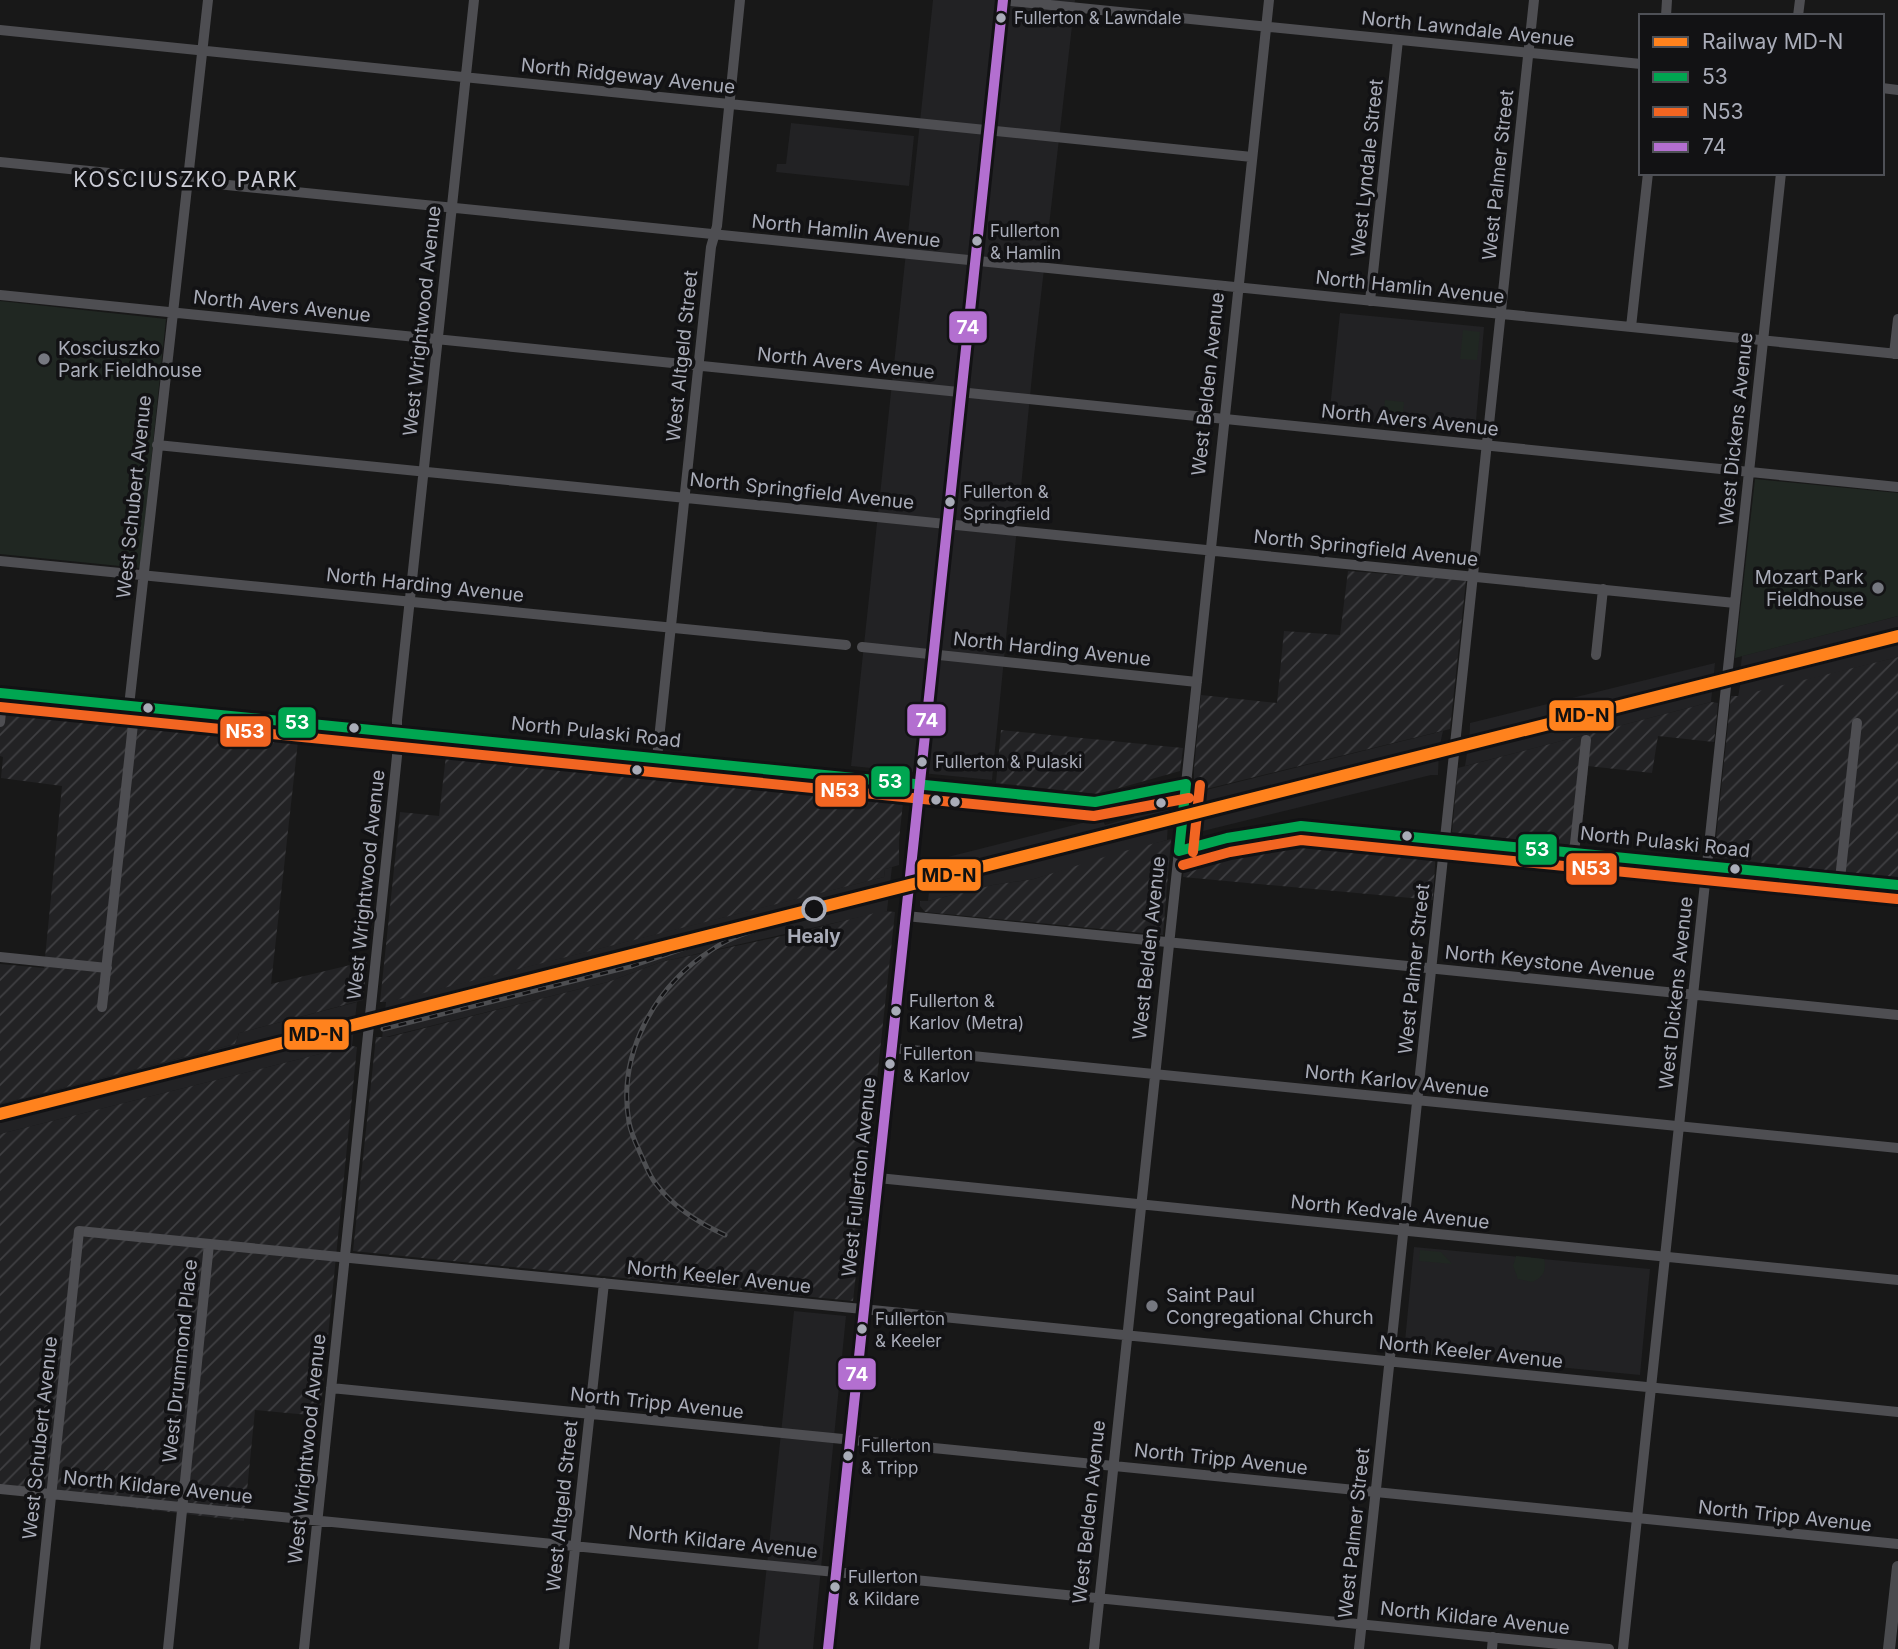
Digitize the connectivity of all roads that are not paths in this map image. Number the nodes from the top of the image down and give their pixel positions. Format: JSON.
{"nodes":[{"id":1,"x":208,"y":0,"type":"edge"},
{"id":2,"x":474,"y":0,"type":"edge"},
{"id":3,"x":740,"y":0,"type":"edge"},
{"id":4,"x":1002,"y":0,"type":"edge"},
{"id":5,"x":1269,"y":0,"type":"edge"},
{"id":6,"x":1534,"y":0,"type":"edge"},
{"id":7,"x":1266,"y":27,"type":"junction"},
{"id":8,"x":0,"y":30,"type":"edge"},
{"id":9,"x":1398,"y":40,"type":"junction"},
{"id":10,"x":202,"y":50,"type":"junction"},
{"id":11,"x":1529,"y":53,"type":"junction"},
{"id":12,"x":1639,"y":64,"type":"edge"},
{"id":13,"x":466,"y":77,"type":"junction"},
{"id":14,"x":729,"y":104,"type":"junction"},
{"id":15,"x":989,"y":131,"type":"junction"},
{"id":16,"x":1252,"y":157,"type":"junction"},
{"id":17,"x":0,"y":162,"type":"edge"},
{"id":18,"x":1648,"y":175,"type":"edge"},
{"id":19,"x":1781,"y":175,"type":"edge"},
{"id":20,"x":187,"y":181,"type":"junction"},
{"id":21,"x":452,"y":208,"type":"junction"},
{"id":22,"x":714,"y":235,"type":"junction"},
{"id":23,"x":975,"y":261,"type":"junction"},
{"id":24,"x":1238,"y":287,"type":"junction"},
{"id":25,"x":0,"y":295,"type":"edge"},
{"id":26,"x":1370,"y":301,"type":"junction"},
{"id":27,"x":172,"y":313,"type":"junction"},
{"id":28,"x":1501,"y":314,"type":"junction"},
{"id":29,"x":1898,"y":319,"type":"edge"},
{"id":30,"x":1632,"y":327,"type":"junction"},
{"id":31,"x":438,"y":339,"type":"junction"},
{"id":32,"x":1763,"y":340,"type":"junction"},
{"id":33,"x":1896,"y":354,"type":"edge"},
{"id":34,"x":698,"y":366,"type":"junction"},
{"id":35,"x":961,"y":392,"type":"junction"},
{"id":36,"x":1224,"y":419,"type":"junction"},
{"id":37,"x":158,"y":444,"type":"junction"},
{"id":38,"x":1487,"y":446,"type":"junction"},
{"id":39,"x":423,"y":471,"type":"junction"},
{"id":40,"x":1749,"y":472,"type":"junction"},
{"id":41,"x":1898,"y":488,"type":"edge"},
{"id":42,"x":684,"y":497,"type":"junction"},
{"id":43,"x":948,"y":523,"type":"junction"},
{"id":44,"x":1210,"y":550,"type":"junction"},
{"id":45,"x":0,"y":561,"type":"edge"},
{"id":46,"x":144,"y":575,"type":"junction"},
{"id":47,"x":1473,"y":576,"type":"junction"},
{"id":48,"x":1603,"y":589,"type":"junction"},
{"id":49,"x":409,"y":601,"type":"junction"},
{"id":50,"x":1735,"y":603,"type":"junction"},
{"id":51,"x":671,"y":628,"type":"junction"},
{"id":52,"x":846,"y":645,"type":"dead end"},
{"id":53,"x":862,"y":647,"type":"dead end"},
{"id":54,"x":934,"y":654,"type":"junction"},
{"id":55,"x":1596,"y":655,"type":"dead end"},
{"id":56,"x":1197,"y":681,"type":"junction"},
{"id":57,"x":2,"y":693,"type":"edge"},
{"id":58,"x":132,"y":706,"type":"junction"},
{"id":59,"x":0,"y":722,"type":"edge"},
{"id":60,"x":1857,"y":723,"type":"dead end"},
{"id":61,"x":397,"y":732,"type":"junction"},
{"id":62,"x":1586,"y":740,"type":"dead end"},
{"id":63,"x":657,"y":758,"type":"junction"},
{"id":64,"x":920,"y":784,"type":"junction"},
{"id":65,"x":1186,"y":784,"type":"junction"},
{"id":66,"x":1445,"y":840,"type":"junction"},
{"id":67,"x":1179,"y":850,"type":"junction"},
{"id":68,"x":1574,"y":853,"type":"junction"},
{"id":69,"x":1707,"y":866,"type":"junction"},
{"id":70,"x":1840,"y":879,"type":"junction"},
{"id":71,"x":1898,"y":885,"type":"edge"},
{"id":72,"x":906,"y":916,"type":"junction"},
{"id":73,"x":1169,"y":943,"type":"junction"},
{"id":74,"x":0,"y":957,"type":"edge"},
{"id":75,"x":107,"y":968,"type":"junction"},
{"id":76,"x":1432,"y":969,"type":"junction"},
{"id":77,"x":1693,"y":995,"type":"junction"},
{"id":78,"x":102,"y":1007,"type":"dead end"},
{"id":79,"x":1898,"y":1015,"type":"edge"},
{"id":80,"x":892,"y":1048,"type":"junction"},
{"id":81,"x":1155,"y":1074,"type":"junction"},
{"id":82,"x":1418,"y":1100,"type":"junction"},
{"id":83,"x":1679,"y":1126,"type":"junction"},
{"id":84,"x":1898,"y":1148,"type":"edge"},
{"id":85,"x":878,"y":1178,"type":"junction"},
{"id":86,"x":1141,"y":1204,"type":"junction"},
{"id":87,"x":79,"y":1231,"type":"joint"},
{"id":88,"x":1404,"y":1231,"type":"junction"},
{"id":89,"x":209,"y":1244,"type":"junction"},
{"id":90,"x":1665,"y":1257,"type":"junction"},
{"id":91,"x":345,"y":1258,"type":"junction"},
{"id":92,"x":1898,"y":1280,"type":"edge"},
{"id":93,"x":604,"y":1283,"type":"junction"},
{"id":94,"x":864,"y":1309,"type":"junction"},
{"id":95,"x":1127,"y":1335,"type":"junction"},
{"id":96,"x":1390,"y":1362,"type":"junction"},
{"id":97,"x":331,"y":1388,"type":"junction"},
{"id":98,"x":1651,"y":1388,"type":"junction"},
{"id":99,"x":1898,"y":1412,"type":"edge"},
{"id":100,"x":589,"y":1414,"type":"junction"},
{"id":101,"x":850,"y":1440,"type":"junction"},
{"id":102,"x":1113,"y":1466,"type":"junction"},
{"id":103,"x":0,"y":1489,"type":"edge"},
{"id":104,"x":1376,"y":1492,"type":"junction"},
{"id":105,"x":52,"y":1494,"type":"junction"},
{"id":106,"x":183,"y":1507,"type":"junction"},
{"id":107,"x":1637,"y":1518,"type":"junction"},
{"id":108,"x":317,"y":1520,"type":"junction"},
{"id":109,"x":1898,"y":1544,"type":"edge"},
{"id":110,"x":575,"y":1545,"type":"junction"},
{"id":111,"x":1898,"y":1567,"type":"edge"},
{"id":112,"x":836,"y":1571,"type":"junction"},
{"id":113,"x":1099,"y":1598,"type":"junction"},
{"id":114,"x":1362,"y":1624,"type":"junction"},
{"id":115,"x":1493,"y":1637,"type":"junction"},
{"id":116,"x":35,"y":1649,"type":"edge"},
{"id":117,"x":168,"y":1649,"type":"edge"},
{"id":118,"x":304,"y":1649,"type":"edge"},
{"id":119,"x":564,"y":1649,"type":"edge"},
{"id":120,"x":828,"y":1649,"type":"edge"},
{"id":121,"x":1094,"y":1649,"type":"edge"},
{"id":122,"x":1360,"y":1649,"type":"edge"},
{"id":123,"x":1492,"y":1649,"type":"edge"},
{"id":124,"x":1609,"y":1649,"type":"edge"},
{"id":125,"x":1623,"y":1649,"type":"edge"},
{"id":126,"x":1889,"y":1649,"type":"edge"}],
"edges":[{"from":1,"to":10,"type":"street","name":"West Schubert Avenue"},
{"from":2,"to":13,"type":"street","name":"West Wrightwood Avenue"},
{"from":3,"to":14,"type":"street","name":"West Altgeld Street"},
{"from":4,"to":7,"type":"street","name":"North Lawndale Avenue"},
{"from":4,"to":15,"type":"main road","name":"West Fullerton Avenue"},
{"from":5,"to":7,"type":"street","name":"West Belden Avenue"},
{"from":6,"to":11,"type":"street","name":"West Palmer Street"},
{"from":7,"to":9,"type":"street","name":"North Lawndale Avenue"},
{"from":7,"to":16,"type":"street","name":"West Belden Avenue"},
{"from":8,"to":10,"type":"street","name":"North Ridgeway Avenue"},
{"from":9,"to":11,"type":"street","name":"North Lawndale Avenue"},
{"from":9,"to":26,"type":"street","name":"West Lyndale Street"},
{"from":10,"to":13,"type":"street","name":"North Ridgeway Avenue"},
{"from":10,"to":20,"type":"street","name":"West Schubert Avenue"},
{"from":11,"to":12,"type":"street","name":"North Lawndale Avenue"},
{"from":11,"to":28,"type":"street","name":"West Palmer Street"},
{"from":13,"to":14,"type":"street","name":"North Ridgeway Avenue"},
{"from":13,"to":21,"type":"street","name":"West Wrightwood Avenue"},
{"from":14,"to":15,"type":"street","name":"North Ridgeway Avenue"},
{"from":14,"to":22,"type":"street","name":"West Altgeld Street"},
{"from":15,"to":16,"type":"street","name":"North Ridgeway Avenue"},
{"from":15,"to":23,"type":"main road","name":"West Fullerton Avenue"},
{"from":16,"to":24,"type":"street","name":"West Belden Avenue"},
{"from":17,"to":20,"type":"street","name":"North Hamlin Avenue"},
{"from":18,"to":30,"type":"street"},
{"from":19,"to":32,"type":"street","name":"West Dickens Avenue"},
{"from":20,"to":21,"type":"street","name":"North Hamlin Avenue"},
{"from":20,"to":27,"type":"street","name":"West Schubert Avenue"},
{"from":21,"to":22,"type":"street","name":"North Hamlin Avenue"},
{"from":21,"to":31,"type":"street","name":"West Wrightwood Avenue"},
{"from":22,"to":23,"type":"street","name":"North Hamlin Avenue"},
{"from":22,"to":34,"type":"street","name":"West Altgeld Street"},
{"from":23,"to":24,"type":"street","name":"North Hamlin Avenue"},
{"from":23,"to":35,"type":"main road","name":"West Fullerton Avenue"},
{"from":24,"to":26,"type":"street","name":"North Hamlin Avenue"},
{"from":24,"to":36,"type":"street","name":"West Belden Avenue"},
{"from":25,"to":27,"type":"street","name":"North Avers Avenue"},
{"from":26,"to":28,"type":"street","name":"North Hamlin Avenue"},
{"from":27,"to":31,"type":"street","name":"North Avers Avenue"},
{"from":27,"to":37,"type":"street","name":"West Schubert Avenue"},
{"from":28,"to":30,"type":"street","name":"North Hamlin Avenue"},
{"from":28,"to":38,"type":"street","name":"West Palmer Street"},
{"from":29,"to":33,"type":"street"},
{"from":30,"to":32,"type":"street","name":"North Hamlin Avenue"},
{"from":31,"to":34,"type":"street","name":"North Avers Avenue"},
{"from":31,"to":39,"type":"street","name":"West Wrightwood Avenue"},
{"from":32,"to":33,"type":"street","name":"North Hamlin Avenue"},
{"from":32,"to":40,"type":"street","name":"West Dickens Avenue"},
{"from":34,"to":35,"type":"street","name":"North Avers Avenue"},
{"from":34,"to":42,"type":"street","name":"West Altgeld Street"},
{"from":35,"to":36,"type":"street","name":"North Avers Avenue"},
{"from":35,"to":43,"type":"main road","name":"West Fullerton Avenue"},
{"from":36,"to":38,"type":"street","name":"North Avers Avenue"},
{"from":36,"to":44,"type":"street","name":"West Belden Avenue"},
{"from":37,"to":39,"type":"street","name":"North Springfield Avenue"},
{"from":37,"to":46,"type":"street","name":"West Schubert Avenue"},
{"from":38,"to":40,"type":"street","name":"North Avers Avenue"},
{"from":38,"to":47,"type":"street","name":"West Palmer Street"},
{"from":39,"to":42,"type":"street","name":"North Springfield Avenue"},
{"from":39,"to":49,"type":"street","name":"West Wrightwood Avenue"},
{"from":40,"to":41,"type":"street","name":"North Avers Avenue"},
{"from":40,"to":50,"type":"street","name":"West Dickens Avenue"},
{"from":42,"to":43,"type":"street","name":"North Springfield Avenue"},
{"from":42,"to":51,"type":"street","name":"West Altgeld Street"},
{"from":43,"to":44,"type":"street","name":"North Springfield Avenue"},
{"from":43,"to":54,"type":"main road","name":"West Fullerton Avenue"},
{"from":44,"to":47,"type":"street","name":"North Springfield Avenue"},
{"from":44,"to":56,"type":"street","name":"West Belden Avenue"},
{"from":45,"to":46,"type":"street","name":"North Harding Avenue"},
{"from":46,"to":49,"type":"street","name":"North Harding Avenue"},
{"from":46,"to":58,"type":"street","name":"West Schubert Avenue"},
{"from":47,"to":48,"type":"street","name":"North Springfield Avenue"},
{"from":47,"to":66,"type":"street","name":"West Palmer Street"},
{"from":48,"to":50,"type":"street","name":"North Springfield Avenue"},
{"from":48,"to":55,"type":"street"},
{"from":49,"to":51,"type":"street","name":"North Harding Avenue"},
{"from":49,"to":61,"type":"street","name":"West Wrightwood Avenue"},
{"from":50,"to":69,"type":"street","name":"West Dickens Avenue"},
{"from":51,"to":52,"type":"street","name":"North Harding Avenue"},
{"from":51,"to":63,"type":"street","name":"West Altgeld Street"},
{"from":53,"to":54,"type":"street","name":"North Harding Avenue"},
{"from":54,"to":56,"type":"street","name":"North Harding Avenue"},
{"from":54,"to":64,"type":"main road","name":"West Fullerton Avenue"},
{"from":56,"to":65,"type":"street","name":"West Belden Avenue"},
{"from":57,"to":58,"type":"main road","name":"North Pulaski Road"},
{"from":57,"to":59,"type":"street"},
{"from":58,"to":61,"type":"main road","name":"North Pulaski Road"},
{"from":58,"to":75,"type":"street","name":"West Schubert Avenue"},
{"from":60,"to":70,"type":"street"},
{"from":61,"to":63,"type":"main road","name":"North Pulaski Road"},
{"from":61,"to":91,"type":"street","name":"West Wrightwood Avenue"},
{"from":62,"to":68,"type":"street"},
{"from":63,"to":64,"type":"main road","name":"North Pulaski Road"},
{"from":64,"to":65,"type":"main road","name":"North Pulaski Road"},
{"from":64,"to":72,"type":"main road","name":"West Fullerton Avenue"},
{"from":65,"to":67,"type":"main road","name":"West Belden Avenue"},
{"from":66,"to":67,"type":"main road","name":"North Pulaski Road"},
{"from":66,"to":68,"type":"main road","name":"North Pulaski Road"},
{"from":66,"to":76,"type":"street","name":"West Palmer Street"},
{"from":67,"to":73,"type":"street","name":"West Belden Avenue"},
{"from":68,"to":69,"type":"main road","name":"North Pulaski Road"},
{"from":69,"to":70,"type":"main road","name":"North Pulaski Road"},
{"from":69,"to":77,"type":"street","name":"West Dickens Avenue"},
{"from":70,"to":71,"type":"main road","name":"North Pulaski Road"},
{"from":72,"to":73,"type":"street","name":"North Keystone Avenue"},
{"from":72,"to":80,"type":"main road","name":"West Fullerton Avenue"},
{"from":73,"to":76,"type":"street","name":"North Keystone Avenue"},
{"from":73,"to":81,"type":"street","name":"West Belden Avenue"},
{"from":74,"to":75,"type":"street"},
{"from":75,"to":78,"type":"street","name":"West Schubert Avenue"},
{"from":76,"to":77,"type":"street","name":"North Keystone Avenue"},
{"from":76,"to":82,"type":"street","name":"West Palmer Street"},
{"from":77,"to":79,"type":"street","name":"North Keystone Avenue"},
{"from":77,"to":83,"type":"street","name":"West Dickens Avenue"},
{"from":80,"to":81,"type":"street","name":"North Karlov Avenue"},
{"from":80,"to":85,"type":"main road","name":"West Fullerton Avenue"},
{"from":81,"to":82,"type":"street","name":"North Karlov Avenue"},
{"from":81,"to":86,"type":"street","name":"West Belden Avenue"},
{"from":82,"to":83,"type":"street","name":"North Karlov Avenue"},
{"from":82,"to":88,"type":"street","name":"West Palmer Street"},
{"from":83,"to":84,"type":"street","name":"North Karlov Avenue"},
{"from":83,"to":90,"type":"street","name":"West Dickens Avenue"},
{"from":85,"to":86,"type":"street","name":"North Kedvale Avenue"},
{"from":85,"to":94,"type":"main road","name":"West Fullerton Avenue"},
{"from":86,"to":88,"type":"street","name":"North Kedvale Avenue"},
{"from":86,"to":95,"type":"street","name":"West Belden Avenue"},
{"from":87,"to":89,"type":"street","name":"North Keeler Avenue"},
{"from":87,"to":105,"type":"street","name":"West Schubert Avenue"},
{"from":88,"to":90,"type":"street","name":"North Kedvale Avenue"},
{"from":88,"to":96,"type":"street","name":"West Palmer Street"},
{"from":89,"to":91,"type":"street","name":"North Keeler Avenue"},
{"from":89,"to":106,"type":"street","name":"West Drummond Place"},
{"from":90,"to":92,"type":"street","name":"North Kedvale Avenue"},
{"from":90,"to":98,"type":"street","name":"West Dickens Avenue"},
{"from":91,"to":93,"type":"street","name":"North Keeler Avenue"},
{"from":91,"to":97,"type":"street","name":"West Wrightwood Avenue"},
{"from":93,"to":94,"type":"street","name":"North Keeler Avenue"},
{"from":93,"to":100,"type":"street","name":"West Altgeld Street"},
{"from":94,"to":95,"type":"street","name":"North Keeler Avenue"},
{"from":94,"to":101,"type":"main road","name":"West Fullerton Avenue"},
{"from":95,"to":96,"type":"street","name":"North Keeler Avenue"},
{"from":95,"to":102,"type":"street","name":"West Belden Avenue"},
{"from":96,"to":98,"type":"street","name":"North Keeler Avenue"},
{"from":96,"to":104,"type":"street","name":"West Palmer Street"},
{"from":97,"to":100,"type":"street","name":"North Tripp Avenue"},
{"from":97,"to":108,"type":"street","name":"West Wrightwood Avenue"},
{"from":98,"to":99,"type":"street","name":"North Keeler Avenue"},
{"from":98,"to":107,"type":"street","name":"West Dickens Avenue"},
{"from":100,"to":101,"type":"street","name":"North Tripp Avenue"},
{"from":100,"to":110,"type":"street","name":"West Altgeld Street"},
{"from":101,"to":102,"type":"street","name":"North Tripp Avenue"},
{"from":101,"to":112,"type":"main road","name":"West Fullerton Avenue"},
{"from":102,"to":104,"type":"street","name":"North Tripp Avenue"},
{"from":102,"to":113,"type":"street","name":"West Belden Avenue"},
{"from":103,"to":105,"type":"street","name":"North Kildare Avenue"},
{"from":104,"to":107,"type":"street","name":"North Tripp Avenue"},
{"from":104,"to":114,"type":"street","name":"West Palmer Street"},
{"from":105,"to":106,"type":"street","name":"North Kildare Avenue"},
{"from":105,"to":116,"type":"street","name":"West Schubert Avenue"},
{"from":106,"to":108,"type":"street","name":"North Kildare Avenue"},
{"from":106,"to":117,"type":"street","name":"West Drummond Place"},
{"from":107,"to":109,"type":"street","name":"North Tripp Avenue"},
{"from":107,"to":125,"type":"street","name":"West Dickens Avenue"},
{"from":108,"to":110,"type":"street","name":"North Kildare Avenue"},
{"from":108,"to":118,"type":"street","name":"West Wrightwood Avenue"},
{"from":110,"to":112,"type":"street","name":"North Kildare Avenue"},
{"from":110,"to":119,"type":"street","name":"West Altgeld Street"},
{"from":111,"to":126,"type":"main road"},
{"from":112,"to":113,"type":"street","name":"North Kildare Avenue"},
{"from":112,"to":120,"type":"main road","name":"West Fullerton Avenue"},
{"from":113,"to":114,"type":"street","name":"North Kildare Avenue"},
{"from":113,"to":121,"type":"street","name":"West Belden Avenue"},
{"from":114,"to":115,"type":"street","name":"North Kildare Avenue"},
{"from":114,"to":122,"type":"street","name":"West Palmer Street"},
{"from":115,"to":123,"type":"street"},
{"from":115,"to":124,"type":"street","name":"North Kildare Avenue"}]}
